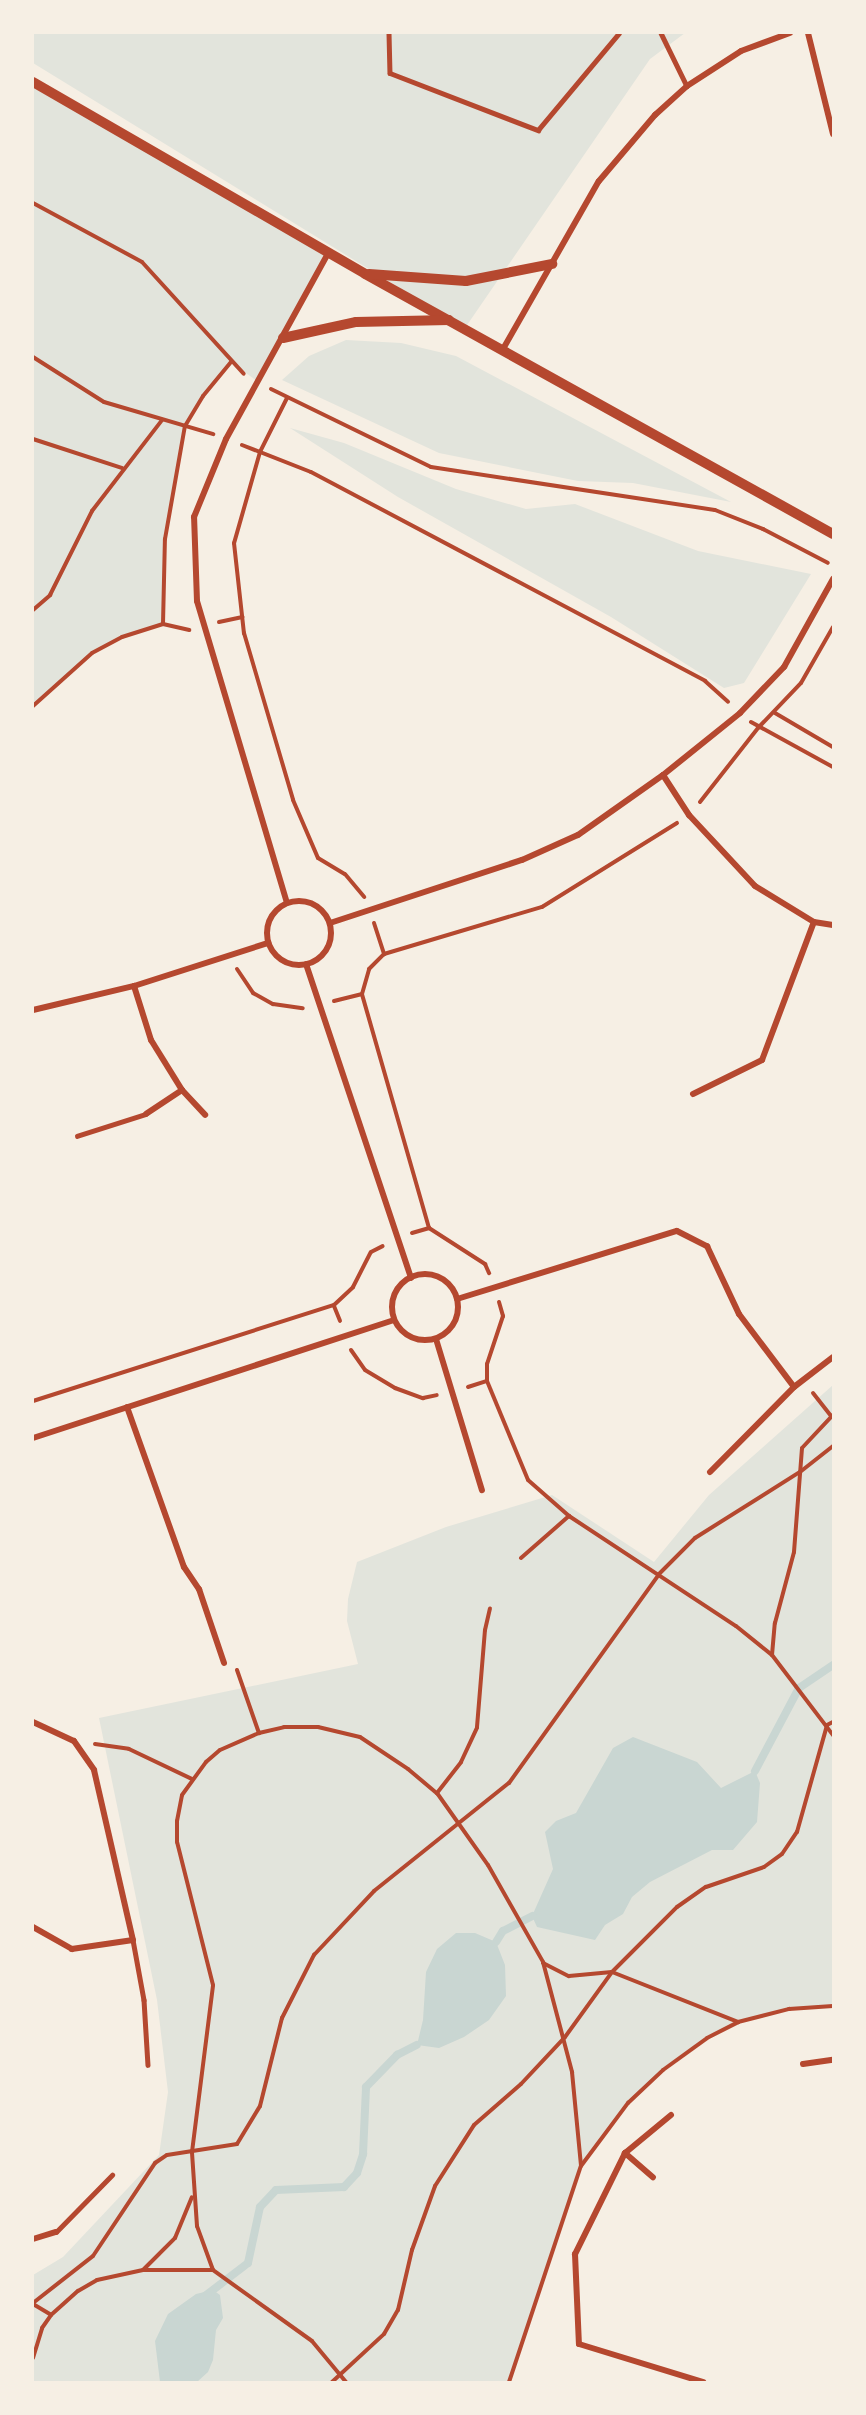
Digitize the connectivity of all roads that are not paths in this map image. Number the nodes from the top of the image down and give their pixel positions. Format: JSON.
{"nodes":[{"id":1,"x":389,"y":33,"type":"edge"},
{"id":2,"x":619,"y":33,"type":"edge"},
{"id":3,"x":661,"y":33,"type":"edge"},
{"id":4,"x":790,"y":33,"type":"edge"},
{"id":5,"x":808,"y":33,"type":"edge"},
{"id":6,"x":33,"y":82,"type":"edge"},
{"id":7,"x":687,"y":86,"type":"junction"},
{"id":8,"x":833,"y":134,"type":"edge"},
{"id":9,"x":329,"y":252,"type":"junction"},
{"id":10,"x":552,"y":264,"type":"junction"},
{"id":11,"x":365,"y":274,"type":"junction"},
{"id":12,"x":449,"y":320,"type":"junction"},
{"id":13,"x":283,"y":338,"type":"junction"},
{"id":14,"x":503,"y":349,"type":"junction"},
{"id":15,"x":833,"y":534,"type":"edge"},
{"id":16,"x":833,"y":579,"type":"edge"},
{"id":17,"x":663,"y":775,"type":"junction"},
{"id":18,"x":287,"y":903,"type":"junction"},
{"id":19,"x":814,"y":922,"type":"junction"},
{"id":20,"x":330,"y":923,"type":"junction"},
{"id":21,"x":833,"y":925,"type":"edge"},
{"id":22,"x":268,"y":943,"type":"junction"},
{"id":23,"x":306,"y":964,"type":"junction"},
{"id":24,"x":134,"y":986,"type":"junction"},
{"id":25,"x":33,"y":1010,"type":"edge"},
{"id":26,"x":182,"y":1090,"type":"junction"},
{"id":27,"x":693,"y":1094,"type":"dead end"},
{"id":28,"x":146,"y":1114,"type":"joint"},
{"id":29,"x":205,"y":1115,"type":"dead end"},
{"id":30,"x":77,"y":1136,"type":"dead end"},
{"id":31,"x":411,"y":1278,"type":"junction"},
{"id":32,"x":457,"y":1299,"type":"junction"},
{"id":33,"x":393,"y":1320,"type":"junction"},
{"id":34,"x":436,"y":1339,"type":"junction"},
{"id":35,"x":833,"y":1357,"type":"edge"},
{"id":36,"x":794,"y":1387,"type":"junction"},
{"id":37,"x":128,"y":1407,"type":"junction"},
{"id":38,"x":33,"y":1438,"type":"edge"},
{"id":39,"x":710,"y":1472,"type":"dead end"},
{"id":40,"x":482,"y":1490,"type":"dead end"},
{"id":41,"x":224,"y":1663,"type":"road end"},
{"id":42,"x":33,"y":1722,"type":"edge"},
{"id":43,"x":33,"y":1927,"type":"edge"},
{"id":44,"x":133,"y":1940,"type":"junction"},
{"id":45,"x":833,"y":2060,"type":"edge"},
{"id":46,"x":803,"y":2064,"type":"dead end"},
{"id":47,"x":148,"y":2065,"type":"dead end"},
{"id":48,"x":671,"y":2115,"type":"dead end"},
{"id":49,"x":625,"y":2153,"type":"junction"},
{"id":50,"x":112,"y":2175,"type":"dead end"},
{"id":51,"x":653,"y":2177,"type":"dead end"},
{"id":52,"x":57,"y":2232,"type":"joint"},
{"id":53,"x":33,"y":2239,"type":"edge"},
{"id":54,"x":703,"y":2382,"type":"edge"}],
"edges":[{"from":1,"to":2,"type":"lane"},
{"from":3,"to":7,"type":"lane"},
{"from":4,"to":7,"type":"street"},
{"from":5,"to":8,"type":"street"},
{"from":6,"to":9,"type":"street"},
{"from":7,"to":10,"type":"street"},
{"from":9,"to":11,"type":"street"},
{"from":9,"to":13,"type":"street"},
{"from":10,"to":11,"type":"street"},
{"from":10,"to":14,"type":"street"},
{"from":11,"to":12,"type":"street"},
{"from":12,"to":13,"type":"street"},
{"from":12,"to":14,"type":"street"},
{"from":13,"to":18,"type":"street"},
{"from":14,"to":15,"type":"street"},
{"from":16,"to":17,"type":"street"},
{"from":17,"to":19,"type":"street"},
{"from":17,"to":20,"type":"street"},
{"from":18,"to":20,"type":"street"},
{"from":18,"to":22,"type":"street"},
{"from":19,"to":21,"type":"street"},
{"from":19,"to":27,"type":"street"},
{"from":20,"to":23,"type":"street"},
{"from":22,"to":23,"type":"street"},
{"from":22,"to":24,"type":"street"},
{"from":23,"to":31,"type":"street"},
{"from":24,"to":25,"type":"street"},
{"from":24,"to":26,"type":"street"},
{"from":26,"to":28,"type":"street"},
{"from":26,"to":29,"type":"street"},
{"from":28,"to":30,"type":"lane"},
{"from":31,"to":32,"type":"street"},
{"from":31,"to":33,"type":"street"},
{"from":32,"to":34,"type":"street"},
{"from":32,"to":36,"type":"street"},
{"from":33,"to":34,"type":"street"},
{"from":33,"to":37,"type":"street"},
{"from":34,"to":40,"type":"street"},
{"from":35,"to":36,"type":"street"},
{"from":36,"to":39,"type":"street"},
{"from":37,"to":38,"type":"street"},
{"from":37,"to":41,"type":"street"},
{"from":42,"to":44,"type":"street"},
{"from":43,"to":44,"type":"street"},
{"from":44,"to":47,"type":"lane"},
{"from":45,"to":46,"type":"street"},
{"from":48,"to":49,"type":"street"},
{"from":49,"to":51,"type":"street"},
{"from":49,"to":54,"type":"street"},
{"from":50,"to":52,"type":"lane"},
{"from":52,"to":53,"type":"street"}]}
